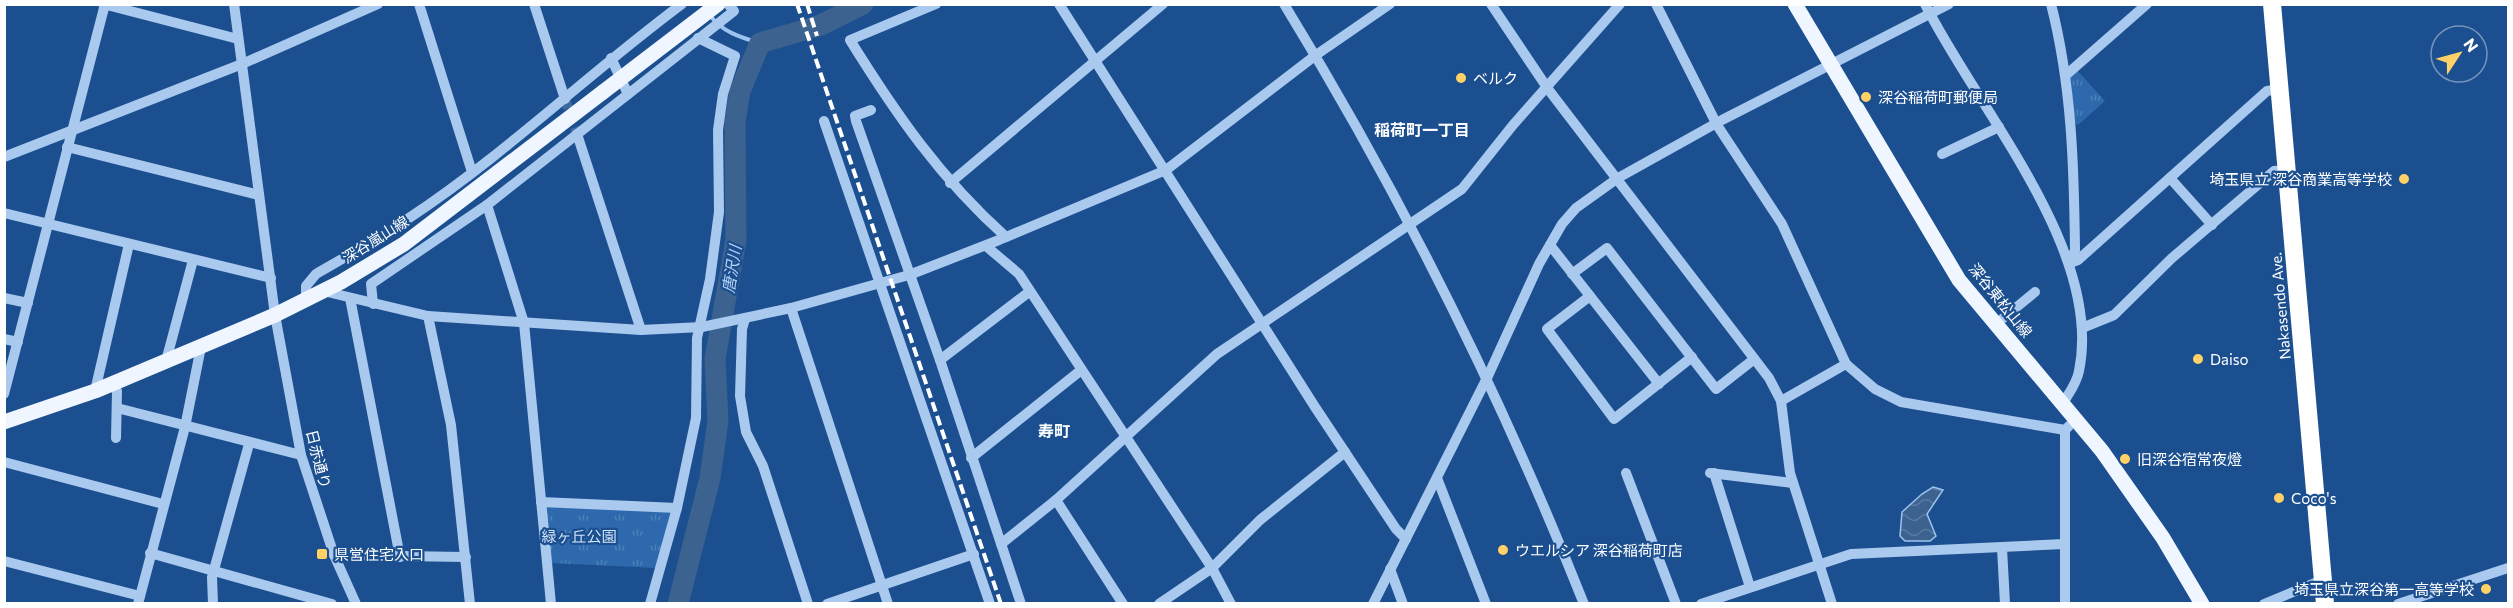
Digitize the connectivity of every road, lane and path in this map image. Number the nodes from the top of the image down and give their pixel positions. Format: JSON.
{"nodes":[{"id":1,"x":234,"y":4,"type":"edge"},
{"id":2,"x":378,"y":4,"type":"edge"},
{"id":3,"x":419,"y":4,"type":"edge"},
{"id":4,"x":534,"y":4,"type":"edge"},
{"id":5,"x":717,"y":4,"type":"edge"},
{"id":6,"x":936,"y":4,"type":"edge"},
{"id":7,"x":1059,"y":4,"type":"edge"},
{"id":8,"x":1163,"y":4,"type":"edge"},
{"id":9,"x":1284,"y":4,"type":"edge"},
{"id":10,"x":1390,"y":4,"type":"edge"},
{"id":11,"x":1491,"y":4,"type":"edge"},
{"id":12,"x":1620,"y":4,"type":"edge"},
{"id":13,"x":1656,"y":4,"type":"edge"},
{"id":14,"x":1795,"y":4,"type":"edge"},
{"id":15,"x":1949,"y":4,"type":"edge"},
{"id":16,"x":2051,"y":4,"type":"edge"},
{"id":17,"x":2147,"y":4,"type":"edge"},
{"id":18,"x":2272,"y":4,"type":"edge"},
{"id":19,"x":104,"y":5,"type":"edge"},
{"id":20,"x":678,"y":6,"type":"edge"},
{"id":21,"x":731,"y":8,"type":"edge"},
{"id":22,"x":1927,"y":9,"type":"edge"},
{"id":23,"x":698,"y":38,"type":"junction"},
{"id":24,"x":238,"y":39,"type":"junction"},
{"id":25,"x":1316,"y":55,"type":"junction"},
{"id":26,"x":611,"y":58,"type":"junction"},
{"id":27,"x":1096,"y":61,"type":"junction"},
{"id":28,"x":242,"y":64,"type":"junction"},
{"id":29,"x":1830,"y":66,"type":"junction"},
{"id":30,"x":2066,"y":75,"type":"junction"},
{"id":31,"x":1548,"y":89,"type":"junction"},
{"id":32,"x":2279,"y":89,"type":"junction"},
{"id":33,"x":628,"y":94,"type":"junction"},
{"id":34,"x":565,"y":99,"type":"junction"},
{"id":35,"x":871,"y":110,"type":"dead end"},
{"id":36,"x":824,"y":121,"type":"dead end"},
{"id":37,"x":1718,"y":124,"type":"junction"},
{"id":38,"x":2000,"y":127,"type":"junction"},
{"id":39,"x":71,"y":131,"type":"junction"},
{"id":40,"x":577,"y":134,"type":"junction"},
{"id":41,"x":67,"y":147,"type":"junction"},
{"id":42,"x":1942,"y":154,"type":"dead end"},
{"id":43,"x":4,"y":157,"type":"edge"},
{"id":44,"x":1166,"y":170,"type":"junction"},
{"id":45,"x":2287,"y":170,"type":"junction"},
{"id":46,"x":472,"y":172,"type":"junction"},
{"id":47,"x":1618,"y":178,"type":"junction"},
{"id":48,"x":2170,"y":178,"type":"junction"},
{"id":49,"x":950,"y":183,"type":"junction"},
{"id":50,"x":259,"y":195,"type":"junction"},
{"id":51,"x":487,"y":205,"type":"junction"},
{"id":52,"x":4,"y":213,"type":"edge"},
{"id":53,"x":1410,"y":222,"type":"junction"},
{"id":54,"x":47,"y":224,"type":"junction"},
{"id":55,"x":2212,"y":225,"type":"junction"},
{"id":56,"x":1006,"y":237,"type":"junction"},
{"id":57,"x":129,"y":244,"type":"junction"},
{"id":58,"x":1550,"y":245,"type":"junction"},
{"id":59,"x":986,"y":246,"type":"junction"},
{"id":60,"x":193,"y":260,"type":"junction"},
{"id":61,"x":2070,"y":263,"type":"junction"},
{"id":62,"x":1572,"y":274,"type":"junction"},
{"id":63,"x":909,"y":275,"type":"junction"},
{"id":64,"x":271,"y":278,"type":"junction"},
{"id":65,"x":880,"y":284,"type":"junction"},
{"id":66,"x":323,"y":291,"type":"junction"},
{"id":67,"x":1029,"y":292,"type":"junction"},
{"id":68,"x":2035,"y":292,"type":"dead end"},
{"id":69,"x":1590,"y":296,"type":"junction"},
{"id":70,"x":350,"y":297,"type":"junction"},
{"id":71,"x":4,"y":298,"type":"edge"},
{"id":72,"x":306,"y":300,"type":"junction"},
{"id":73,"x":28,"y":303,"type":"junction"},
{"id":74,"x":373,"y":304,"type":"junction"},
{"id":75,"x":791,"y":308,"type":"junction"},
{"id":76,"x":275,"y":315,"type":"junction"},
{"id":77,"x":428,"y":316,"type":"junction"},
{"id":78,"x":742,"y":320,"type":"junction"},
{"id":79,"x":1263,"y":322,"type":"junction"},
{"id":80,"x":524,"y":323,"type":"junction"},
{"id":81,"x":1996,"y":324,"type":"junction"},
{"id":82,"x":705,"y":326,"type":"junction"},
{"id":83,"x":2082,"y":328,"type":"junction"},
{"id":84,"x":641,"y":330,"type":"junction"},
{"id":85,"x":4,"y":339,"type":"edge"},
{"id":86,"x":18,"y":342,"type":"junction"},
{"id":87,"x":201,"y":347,"type":"junction"},
{"id":88,"x":1692,"y":357,"type":"junction"},
{"id":89,"x":940,"y":360,"type":"junction"},
{"id":90,"x":1753,"y":360,"type":"junction"},
{"id":91,"x":165,"y":361,"type":"junction"},
{"id":92,"x":1846,"y":364,"type":"junction"},
{"id":93,"x":1080,"y":371,"type":"junction"},
{"id":94,"x":1488,"y":376,"type":"junction"},
{"id":95,"x":6,"y":380,"type":"edge"},
{"id":96,"x":110,"y":383,"type":"junction"},
{"id":97,"x":1659,"y":384,"type":"junction"},
{"id":98,"x":95,"y":391,"type":"junction"},
{"id":99,"x":4,"y":394,"type":"edge"},
{"id":100,"x":1781,"y":401,"type":"junction"},
{"id":101,"x":2063,"y":403,"type":"junction"},
{"id":102,"x":117,"y":408,"type":"junction"},
{"id":103,"x":4,"y":422,"type":"edge"},
{"id":104,"x":2071,"y":425,"type":"junction"},
{"id":105,"x":185,"y":427,"type":"junction"},
{"id":106,"x":1126,"y":436,"type":"junction"},
{"id":107,"x":116,"y":438,"type":"dead end"},
{"id":108,"x":249,"y":444,"type":"junction"},
{"id":109,"x":1345,"y":452,"type":"junction"},
{"id":110,"x":301,"y":455,"type":"junction"},
{"id":111,"x":971,"y":458,"type":"junction"},
{"id":112,"x":4,"y":462,"type":"edge"},
{"id":113,"x":1626,"y":473,"type":"dead end"},
{"id":114,"x":1437,"y":478,"type":"junction"},
{"id":115,"x":1793,"y":483,"type":"junction"},
{"id":116,"x":1056,"y":500,"type":"junction"},
{"id":117,"x":541,"y":502,"type":"junction"},
{"id":118,"x":163,"y":504,"type":"junction"},
{"id":119,"x":677,"y":508,"type":"junction"},
{"id":120,"x":1406,"y":539,"type":"junction"},
{"id":121,"x":1001,"y":544,"type":"junction"},
{"id":122,"x":2064,"y":544,"type":"junction"},
{"id":123,"x":2001,"y":548,"type":"junction"},
{"id":124,"x":150,"y":554,"type":"junction"},
{"id":125,"x":974,"y":554,"type":"junction"},
{"id":126,"x":334,"y":555,"type":"junction"},
{"id":127,"x":466,"y":556,"type":"junction"},
{"id":128,"x":400,"y":557,"type":"junction"},
{"id":129,"x":4,"y":561,"type":"edge"},
{"id":130,"x":1819,"y":564,"type":"junction"},
{"id":131,"x":1212,"y":568,"type":"junction"},
{"id":132,"x":2508,"y":568,"type":"edge"},
{"id":133,"x":1390,"y":569,"type":"junction"},
{"id":134,"x":213,"y":570,"type":"junction"},
{"id":135,"x":2322,"y":580,"type":"junction"},
{"id":136,"x":882,"y":585,"type":"junction"},
{"id":137,"x":1750,"y":587,"type":"junction"},
{"id":138,"x":139,"y":600,"type":"edge"},
{"id":139,"x":213,"y":603,"type":"edge"},
{"id":140,"x":332,"y":603,"type":"edge"},
{"id":141,"x":356,"y":603,"type":"edge"},
{"id":142,"x":470,"y":603,"type":"edge"},
{"id":143,"x":551,"y":603,"type":"edge"},
{"id":144,"x":650,"y":603,"type":"edge"},
{"id":145,"x":808,"y":603,"type":"edge"},
{"id":146,"x":827,"y":603,"type":"edge"},
{"id":147,"x":888,"y":603,"type":"edge"},
{"id":148,"x":990,"y":603,"type":"edge"},
{"id":149,"x":1021,"y":603,"type":"edge"},
{"id":150,"x":1123,"y":603,"type":"edge"},
{"id":151,"x":1160,"y":603,"type":"edge"},
{"id":152,"x":1231,"y":603,"type":"edge"},
{"id":153,"x":1373,"y":603,"type":"edge"},
{"id":154,"x":1403,"y":603,"type":"edge"},
{"id":155,"x":1486,"y":603,"type":"edge"},
{"id":156,"x":1584,"y":603,"type":"edge"},
{"id":157,"x":1676,"y":603,"type":"edge"},
{"id":158,"x":1701,"y":603,"type":"edge"},
{"id":159,"x":1832,"y":603,"type":"edge"},
{"id":160,"x":2005,"y":603,"type":"edge"},
{"id":161,"x":2065,"y":603,"type":"edge"},
{"id":162,"x":2202,"y":603,"type":"edge"},
{"id":163,"x":2264,"y":603,"type":"edge"},
{"id":164,"x":2325,"y":603,"type":"edge"},
{"id":165,"x":2398,"y":603,"type":"edge"}],
"edges":[{"from":1,"to":24,"type":"street","name":"日赤通り"},
{"from":2,"to":28,"type":"street"},
{"from":3,"to":46,"type":"street"},
{"from":4,"to":34,"type":"street"},
{"from":5,"to":66,"type":"main road","name":"深谷嵐山線","bridge":true},
{"from":6,"to":49,"type":"street"},
{"from":7,"to":27,"type":"street"},
{"from":8,"to":27,"type":"street"},
{"from":9,"to":25,"type":"street"},
{"from":10,"to":25,"type":"street"},
{"from":11,"to":31,"type":"street"},
{"from":12,"to":31,"type":"street"},
{"from":13,"to":37,"type":"street"},
{"from":14,"to":29,"type":"main road","name":"深谷東松山線"},
{"from":15,"to":22,"type":"street"},
{"from":16,"to":30,"type":"street"},
{"from":17,"to":30,"type":"street"},
{"from":18,"to":32,"type":"highway","name":"Nakasendo Ave."},
{"from":19,"to":24,"type":"street"},
{"from":19,"to":39,"type":"street"},
{"from":20,"to":26,"type":"street"},
{"from":21,"to":23,"type":"street"},
{"from":22,"to":29,"type":"street"},
{"from":22,"to":38,"type":"street"},
{"from":23,"to":33,"type":"street"},
{"from":23,"to":82,"type":"street"},
{"from":24,"to":28,"type":"street","name":"日赤通り"},
{"from":25,"to":44,"type":"street"},
{"from":25,"to":53,"type":"street"},
{"from":26,"to":33,"type":"street"},
{"from":26,"to":34,"type":"street"},
{"from":27,"to":44,"type":"street"},
{"from":27,"to":49,"type":"street"},
{"from":28,"to":39,"type":"street"},
{"from":28,"to":50,"type":"street","name":"日赤通り"},
{"from":29,"to":37,"type":"street"},
{"from":29,"to":81,"type":"main road","name":"深谷東松山線"},
{"from":30,"to":61,"type":"street"},
{"from":31,"to":47,"type":"street"},
{"from":31,"to":53,"type":"street"},
{"from":32,"to":45,"type":"highway","name":"Nakasendo Ave."},
{"from":32,"to":48,"type":"street"},
{"from":33,"to":40,"type":"street"},
{"from":34,"to":46,"type":"street"},
{"from":35,"to":63,"type":"street"},
{"from":36,"to":65,"type":"street"},
{"from":37,"to":47,"type":"street"},
{"from":37,"to":92,"type":"street"},
{"from":38,"to":42,"type":"street"},
{"from":38,"to":61,"type":"street"},
{"from":39,"to":41,"type":"street"},
{"from":39,"to":43,"type":"street"},
{"from":40,"to":51,"type":"street"},
{"from":40,"to":84,"type":"street"},
{"from":41,"to":50,"type":"street"},
{"from":41,"to":54,"type":"street"},
{"from":44,"to":56,"type":"street"},
{"from":44,"to":79,"type":"street"},
{"from":45,"to":55,"type":"street"},
{"from":45,"to":135,"type":"highway","name":"Nakasendo Ave."},
{"from":46,"to":72,"type":"street"},
{"from":47,"to":58,"type":"street"},
{"from":47,"to":90,"type":"street"},
{"from":48,"to":55,"type":"street"},
{"from":48,"to":61,"type":"street"},
{"from":49,"to":56,"type":"street"},
{"from":50,"to":64,"type":"street","name":"日赤通り"},
{"from":51,"to":74,"type":"street"},
{"from":51,"to":80,"type":"street"},
{"from":52,"to":54,"type":"street"},
{"from":53,"to":79,"type":"street"},
{"from":53,"to":94,"type":"street"},
{"from":54,"to":57,"type":"street"},
{"from":54,"to":73,"type":"street"},
{"from":55,"to":83,"type":"street"},
{"from":56,"to":59,"type":"street"},
{"from":57,"to":60,"type":"street"},
{"from":57,"to":98,"type":"street"},
{"from":58,"to":62,"type":"street"},
{"from":58,"to":94,"type":"street"},
{"from":59,"to":63,"type":"street"},
{"from":59,"to":67,"type":"street"},
{"from":60,"to":64,"type":"street"},
{"from":60,"to":91,"type":"street"},
{"from":61,"to":83,"type":"street"},
{"from":62,"to":69,"type":"street"},
{"from":62,"to":88,"type":"street"},
{"from":63,"to":65,"type":"street"},
{"from":63,"to":89,"type":"street"},
{"from":64,"to":76,"type":"street","name":"日赤通り"},
{"from":65,"to":75,"type":"street"},
{"from":65,"to":125,"type":"street"},
{"from":66,"to":70,"type":"street"},
{"from":66,"to":72,"type":"main road","name":"深谷嵐山線"},
{"from":67,"to":89,"type":"street"},
{"from":67,"to":93,"type":"street"},
{"from":68,"to":81,"type":"street"},
{"from":69,"to":97,"type":"street"},
{"from":69,"to":97,"type":"street"},
{"from":70,"to":74,"type":"street"},
{"from":70,"to":128,"type":"street"},
{"from":71,"to":73,"type":"street"},
{"from":72,"to":76,"type":"main road","name":"深谷嵐山線"},
{"from":73,"to":86,"type":"street"},
{"from":74,"to":77,"type":"street"},
{"from":75,"to":78,"type":"street"},
{"from":75,"to":136,"type":"street"},
{"from":76,"to":87,"type":"main road","name":"深谷嵐山線"},
{"from":76,"to":110,"type":"street","name":"日赤通り"},
{"from":77,"to":80,"type":"street"},
{"from":77,"to":127,"type":"street"},
{"from":78,"to":82,"type":"street"},
{"from":78,"to":145,"type":"street"},
{"from":79,"to":106,"type":"street"},
{"from":79,"to":109,"type":"street"},
{"from":80,"to":84,"type":"street"},
{"from":80,"to":117,"type":"street"},
{"from":81,"to":101,"type":"main road","name":"深谷東松山線"},
{"from":82,"to":84,"type":"street"},
{"from":82,"to":119,"type":"street"},
{"from":83,"to":101,"type":"street"},
{"from":85,"to":86,"type":"street"},
{"from":86,"to":95,"type":"street"},
{"from":87,"to":91,"type":"main road","name":"深谷嵐山線"},
{"from":87,"to":105,"type":"street"},
{"from":88,"to":90,"type":"street"},
{"from":88,"to":97,"type":"street"},
{"from":89,"to":111,"type":"street"},
{"from":90,"to":100,"type":"street"},
{"from":91,"to":96,"type":"main road","name":"深谷嵐山線"},
{"from":92,"to":100,"type":"street"},
{"from":92,"to":104,"type":"street"},
{"from":93,"to":106,"type":"street"},
{"from":93,"to":111,"type":"street"},
{"from":94,"to":114,"type":"street"},
{"from":94,"to":156,"type":"street"},
{"from":95,"to":99,"type":"street"},
{"from":96,"to":98,"type":"main road","name":"深谷嵐山線"},
{"from":96,"to":102,"type":"street"},
{"from":98,"to":103,"type":"main road","name":"深谷嵐山線"},
{"from":100,"to":115,"type":"street"},
{"from":101,"to":104,"type":"main road","name":"深谷東松山線"},
{"from":102,"to":105,"type":"street"},
{"from":102,"to":107,"type":"street"},
{"from":104,"to":122,"type":"street"},
{"from":104,"to":162,"type":"main road","name":"深谷東松山線"},
{"from":105,"to":108,"type":"street"},
{"from":105,"to":118,"type":"street"},
{"from":106,"to":116,"type":"street"},
{"from":106,"to":131,"type":"street"},
{"from":108,"to":110,"type":"street"},
{"from":108,"to":134,"type":"street"},
{"from":109,"to":120,"type":"street"},
{"from":109,"to":131,"type":"street"},
{"from":110,"to":126,"type":"street","name":"日赤通り"},
{"from":111,"to":121,"type":"street"},
{"from":112,"to":118,"type":"street"},
{"from":113,"to":157,"type":"street"},
{"from":114,"to":120,"type":"street"},
{"from":114,"to":155,"type":"street"},
{"from":115,"to":130,"type":"street"},
{"from":115,"to":137,"type":"street"},
{"from":116,"to":121,"type":"street"},
{"from":116,"to":150,"type":"street"},
{"from":117,"to":119,"type":"street"},
{"from":117,"to":143,"type":"street"},
{"from":118,"to":124,"type":"street"},
{"from":119,"to":144,"type":"street"},
{"from":120,"to":133,"type":"street"},
{"from":121,"to":149,"type":"street"},
{"from":122,"to":123,"type":"street"},
{"from":122,"to":161,"type":"street"},
{"from":123,"to":130,"type":"street"},
{"from":123,"to":160,"type":"street"},
{"from":124,"to":134,"type":"street"},
{"from":124,"to":138,"type":"street"},
{"from":125,"to":136,"type":"street"},
{"from":125,"to":148,"type":"street"},
{"from":126,"to":128,"type":"street"},
{"from":126,"to":141,"type":"street","name":"日赤通り"},
{"from":127,"to":128,"type":"street"},
{"from":127,"to":142,"type":"street"},
{"from":129,"to":138,"type":"street"},
{"from":130,"to":137,"type":"street"},
{"from":130,"to":159,"type":"street"},
{"from":131,"to":151,"type":"street"},
{"from":131,"to":152,"type":"street"},
{"from":132,"to":165,"type":"street"},
{"from":133,"to":153,"type":"street"},
{"from":133,"to":154,"type":"street"},
{"from":134,"to":139,"type":"street"},
{"from":134,"to":140,"type":"street"},
{"from":135,"to":163,"type":"street"},
{"from":135,"to":164,"type":"highway","name":"Nakasendo Ave."},
{"from":136,"to":146,"type":"street"},
{"from":136,"to":147,"type":"street"},
{"from":137,"to":158,"type":"street"}]}
